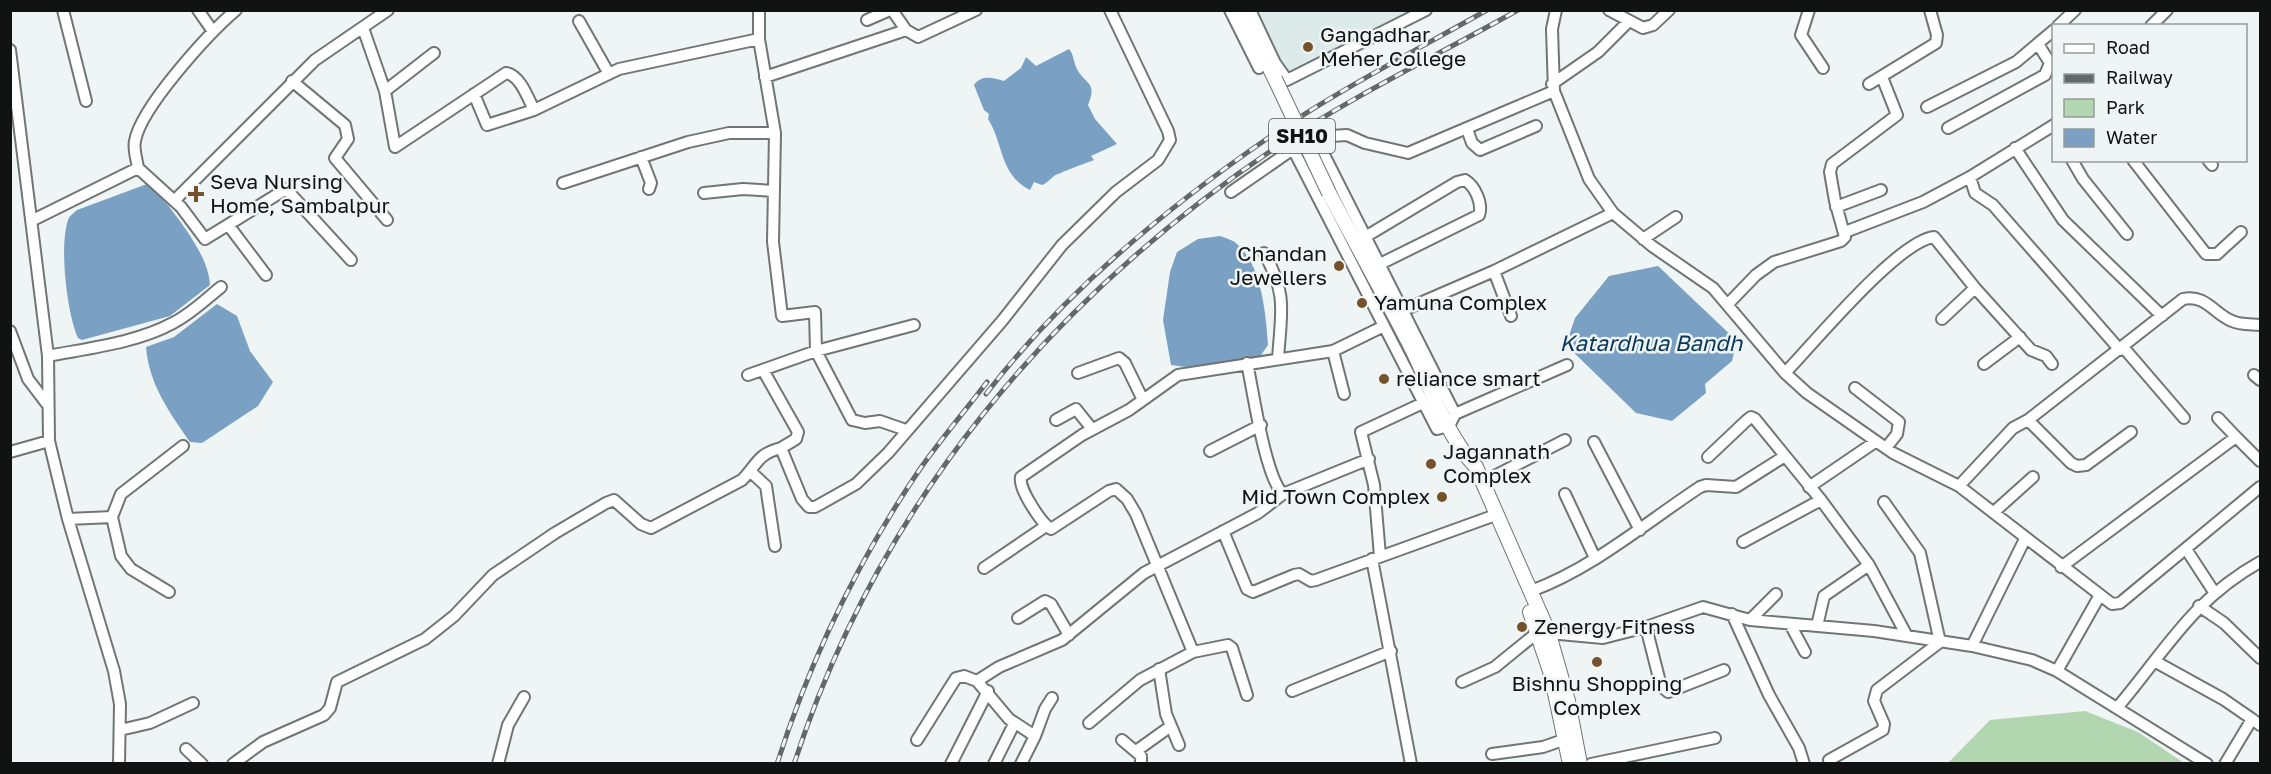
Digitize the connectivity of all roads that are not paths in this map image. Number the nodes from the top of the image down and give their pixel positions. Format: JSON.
{"nodes":[{"id":1,"x":63,"y":10,"type":"edge"},
{"id":2,"x":198,"y":10,"type":"edge"},
{"id":3,"x":236,"y":10,"type":"edge"},
{"id":4,"x":388,"y":10,"type":"edge"},
{"id":5,"x":759,"y":10,"type":"edge"},
{"id":6,"x":891,"y":10,"type":"edge"},
{"id":7,"x":976,"y":10,"type":"edge"},
{"id":8,"x":1110,"y":10,"type":"edge"},
{"id":9,"x":1230,"y":10,"type":"edge"},
{"id":10,"x":1241,"y":10,"type":"edge"},
{"id":11,"x":1250,"y":10,"type":"edge"},
{"id":12,"x":1426,"y":10,"type":"edge"},
{"id":13,"x":1556,"y":10,"type":"edge"},
{"id":14,"x":1609,"y":10,"type":"edge"},
{"id":15,"x":1669,"y":10,"type":"edge"},
{"id":16,"x":1809,"y":10,"type":"edge"},
{"id":17,"x":1930,"y":10,"type":"edge"},
{"id":18,"x":2167,"y":10,"type":"edge"},
{"id":19,"x":2075,"y":12,"type":"edge"},
{"id":20,"x":867,"y":20,"type":"dead end"},
{"id":21,"x":579,"y":21,"type":"dead end"},
{"id":22,"x":1629,"y":21,"type":"junction"},
{"id":23,"x":2060,"y":24,"type":"edge"},
{"id":24,"x":2153,"y":24,"type":"edge"},
{"id":25,"x":361,"y":29,"type":"junction"},
{"id":26,"x":213,"y":30,"type":"junction"},
{"id":27,"x":906,"y":30,"type":"junction"},
{"id":28,"x":2052,"y":32,"type":"edge"},
{"id":29,"x":759,"y":39,"type":"junction"},
{"id":30,"x":2038,"y":44,"type":"junction"},
{"id":31,"x":10,"y":50,"type":"edge"},
{"id":32,"x":434,"y":53,"type":"dead end"},
{"id":33,"x":1259,"y":68,"type":"dead end"},
{"id":34,"x":1823,"y":68,"type":"dead end"},
{"id":35,"x":609,"y":74,"type":"junction"},
{"id":36,"x":765,"y":77,"type":"junction"},
{"id":37,"x":1882,"y":77,"type":"junction"},
{"id":38,"x":292,"y":81,"type":"junction"},
{"id":39,"x":1869,"y":84,"type":"dead end"},
{"id":40,"x":1553,"y":88,"type":"junction"},
{"id":41,"x":385,"y":91,"type":"junction"},
{"id":42,"x":474,"y":94,"type":"junction"},
{"id":43,"x":86,"y":101,"type":"dead end"},
{"id":44,"x":1927,"y":107,"type":"dead end"},
{"id":45,"x":534,"y":110,"type":"junction"},
{"id":46,"x":1536,"y":126,"type":"dead end"},
{"id":47,"x":1948,"y":128,"type":"dead end"},
{"id":48,"x":2052,"y":128,"type":"edge"},
{"id":49,"x":1467,"y":129,"type":"junction"},
{"id":50,"x":775,"y":133,"type":"junction"},
{"id":51,"x":1316,"y":137,"type":"junction"},
{"id":52,"x":2015,"y":148,"type":"junction"},
{"id":53,"x":1293,"y":149,"type":"junction"},
{"id":54,"x":641,"y":157,"type":"junction"},
{"id":55,"x":2073,"y":162,"type":"edge"},
{"id":56,"x":2135,"y":162,"type":"edge"},
{"id":57,"x":138,"y":168,"type":"junction"},
{"id":58,"x":1970,"y":177,"type":"junction"},
{"id":59,"x":563,"y":183,"type":"dead end"},
{"id":60,"x":649,"y":189,"type":"dead end"},
{"id":61,"x":1881,"y":190,"type":"dead end"},
{"id":62,"x":774,"y":191,"type":"junction"},
{"id":63,"x":1231,"y":192,"type":"dead end"},
{"id":64,"x":704,"y":193,"type":"dead end"},
{"id":65,"x":174,"y":201,"type":"junction"},
{"id":66,"x":1836,"y":207,"type":"junction"},
{"id":67,"x":1613,"y":213,"type":"junction"},
{"id":68,"x":1676,"y":217,"type":"dead end"},
{"id":69,"x":33,"y":220,"type":"junction"},
{"id":70,"x":387,"y":220,"type":"dead end"},
{"id":71,"x":229,"y":226,"type":"junction"},
{"id":72,"x":1845,"y":232,"type":"junction"},
{"id":73,"x":2241,"y":232,"type":"dead end"},
{"id":74,"x":2127,"y":234,"type":"dead end"},
{"id":75,"x":1365,"y":237,"type":"junction"},
{"id":76,"x":1643,"y":239,"type":"junction"},
{"id":77,"x":1264,"y":253,"type":"dead end"},
{"id":78,"x":351,"y":260,"type":"dead end"},
{"id":79,"x":1380,"y":264,"type":"junction"},
{"id":80,"x":1494,"y":271,"type":"junction"},
{"id":81,"x":266,"y":275,"type":"dead end"},
{"id":82,"x":221,"y":286,"type":"dead end"},
{"id":83,"x":1975,"y":288,"type":"junction"},
{"id":84,"x":1728,"y":304,"type":"junction"},
{"id":85,"x":1404,"y":310,"type":"junction"},
{"id":86,"x":1511,"y":316,"type":"dead end"},
{"id":87,"x":2162,"y":316,"type":"junction"},
{"id":88,"x":1942,"y":319,"type":"dead end"},
{"id":89,"x":914,"y":325,"type":"dead end"},
{"id":90,"x":2260,"y":325,"type":"edge"},
{"id":91,"x":1384,"y":326,"type":"junction"},
{"id":92,"x":10,"y":331,"type":"edge"},
{"id":93,"x":2020,"y":337,"type":"junction"},
{"id":94,"x":2121,"y":349,"type":"junction"},
{"id":95,"x":816,"y":351,"type":"junction"},
{"id":96,"x":1333,"y":351,"type":"junction"},
{"id":97,"x":48,"y":356,"type":"junction"},
{"id":98,"x":1278,"y":358,"type":"junction"},
{"id":99,"x":15,"y":362,"type":"edge"},
{"id":100,"x":1247,"y":363,"type":"junction"},
{"id":101,"x":1984,"y":364,"type":"dead end"},
{"id":102,"x":2052,"y":364,"type":"dead end"},
{"id":103,"x":1567,"y":365,"type":"dead end"},
{"id":104,"x":763,"y":370,"type":"junction"},
{"id":105,"x":1078,"y":373,"type":"dead end"},
{"id":106,"x":1785,"y":373,"type":"junction"},
{"id":107,"x":748,"y":375,"type":"dead end"},
{"id":108,"x":1855,"y":388,"type":"dead end"},
{"id":109,"x":1344,"y":394,"type":"dead end"},
{"id":110,"x":1142,"y":398,"type":"junction"},
{"id":111,"x":1423,"y":403,"type":"junction"},
{"id":112,"x":47,"y":405,"type":"junction"},
{"id":113,"x":2184,"y":418,"type":"dead end"},
{"id":114,"x":2218,"y":418,"type":"dead end"},
{"id":115,"x":1056,"y":420,"type":"dead end"},
{"id":116,"x":1452,"y":420,"type":"junction"},
{"id":117,"x":2028,"y":420,"type":"junction"},
{"id":118,"x":1261,"y":426,"type":"junction"},
{"id":119,"x":1092,"y":429,"type":"junction"},
{"id":120,"x":906,"y":430,"type":"junction"},
{"id":121,"x":2131,"y":432,"type":"dead end"},
{"id":122,"x":2236,"y":436,"type":"junction"},
{"id":123,"x":1565,"y":440,"type":"dead end"},
{"id":124,"x":49,"y":441,"type":"junction"},
{"id":125,"x":1594,"y":442,"type":"dead end"},
{"id":126,"x":1875,"y":442,"type":"junction"},
{"id":127,"x":183,"y":446,"type":"dead end"},
{"id":128,"x":781,"y":448,"type":"junction"},
{"id":129,"x":1886,"y":448,"type":"junction"},
{"id":130,"x":1210,"y":451,"type":"dead end"},
{"id":131,"x":10,"y":452,"type":"edge"},
{"id":132,"x":1466,"y":455,"type":"junction"},
{"id":133,"x":1785,"y":456,"type":"junction"},
{"id":134,"x":1708,"y":457,"type":"dead end"},
{"id":135,"x":1369,"y":459,"type":"junction"},
{"id":136,"x":2260,"y":460,"type":"edge"},
{"id":137,"x":750,"y":472,"type":"junction"},
{"id":138,"x":2034,"y":477,"type":"dead end"},
{"id":139,"x":1483,"y":482,"type":"junction"},
{"id":140,"x":1959,"y":486,"type":"junction"},
{"id":141,"x":1809,"y":487,"type":"junction"},
{"id":142,"x":2260,"y":487,"type":"edge"},
{"id":143,"x":1283,"y":494,"type":"junction"},
{"id":144,"x":1565,"y":495,"type":"dead end"},
{"id":145,"x":1821,"y":500,"type":"junction"},
{"id":146,"x":1884,"y":502,"type":"dead end"},
{"id":147,"x":1994,"y":512,"type":"junction"},
{"id":148,"x":112,"y":517,"type":"junction"},
{"id":149,"x":1490,"y":517,"type":"junction"},
{"id":150,"x":68,"y":519,"type":"junction"},
{"id":151,"x":1046,"y":526,"type":"junction"},
{"id":152,"x":1640,"y":530,"type":"junction"},
{"id":153,"x":1223,"y":531,"type":"junction"},
{"id":154,"x":2025,"y":539,"type":"junction"},
{"id":155,"x":1743,"y":542,"type":"dead end"},
{"id":156,"x":775,"y":546,"type":"dead end"},
{"id":157,"x":2186,"y":549,"type":"junction"},
{"id":158,"x":1376,"y":558,"type":"junction"},
{"id":159,"x":1595,"y":558,"type":"junction"},
{"id":160,"x":2260,"y":562,"type":"edge"},
{"id":161,"x":1869,"y":565,"type":"junction"},
{"id":162,"x":1155,"y":566,"type":"junction"},
{"id":163,"x":2061,"y":567,"type":"junction"},
{"id":164,"x":984,"y":568,"type":"dead end"},
{"id":165,"x":1531,"y":591,"type":"junction"},
{"id":166,"x":169,"y":592,"type":"dead end"},
{"id":167,"x":2214,"y":592,"type":"junction"},
{"id":168,"x":1776,"y":594,"type":"dead end"},
{"id":169,"x":2100,"y":595,"type":"junction"},
{"id":170,"x":2199,"y":606,"type":"junction"},
{"id":171,"x":1732,"y":614,"type":"junction"},
{"id":172,"x":1018,"y":618,"type":"dead end"},
{"id":173,"x":1750,"y":620,"type":"junction"},
{"id":174,"x":1790,"y":624,"type":"junction"},
{"id":175,"x":1817,"y":626,"type":"junction"},
{"id":176,"x":1646,"y":627,"type":"junction"},
{"id":177,"x":1543,"y":631,"type":"junction"},
{"id":178,"x":1069,"y":635,"type":"junction"},
{"id":179,"x":1907,"y":636,"type":"junction"},
{"id":180,"x":1940,"y":642,"type":"junction"},
{"id":181,"x":1972,"y":645,"type":"junction"},
{"id":182,"x":1391,"y":651,"type":"junction"},
{"id":183,"x":1193,"y":652,"type":"junction"},
{"id":184,"x":1805,"y":652,"type":"dead end"},
{"id":185,"x":2260,"y":658,"type":"edge"},
{"id":186,"x":2156,"y":662,"type":"junction"},
{"id":187,"x":1159,"y":669,"type":"junction"},
{"id":188,"x":1724,"y":670,"type":"dead end"},
{"id":189,"x":2057,"y":671,"type":"junction"},
{"id":190,"x":976,"y":681,"type":"junction"},
{"id":191,"x":1462,"y":682,"type":"dead end"},
{"id":192,"x":988,"y":691,"type":"junction"},
{"id":193,"x":1292,"y":691,"type":"dead end"},
{"id":194,"x":1247,"y":695,"type":"dead end"},
{"id":195,"x":524,"y":697,"type":"dead end"},
{"id":196,"x":1052,"y":698,"type":"dead end"},
{"id":197,"x":193,"y":703,"type":"dead end"},
{"id":198,"x":2117,"y":708,"type":"junction"},
{"id":199,"x":2256,"y":722,"type":"edge"},
{"id":200,"x":1089,"y":723,"type":"dead end"},
{"id":201,"x":1014,"y":724,"type":"junction"},
{"id":202,"x":1171,"y":726,"type":"junction"},
{"id":203,"x":120,"y":730,"type":"junction"},
{"id":204,"x":1035,"y":736,"type":"junction"},
{"id":205,"x":1715,"y":738,"type":"dead end"},
{"id":206,"x":1566,"y":739,"type":"junction"},
{"id":207,"x":916,"y":740,"type":"dead end"},
{"id":208,"x":1122,"y":741,"type":"dead end"},
{"id":209,"x":1179,"y":744,"type":"dead end"},
{"id":210,"x":186,"y":749,"type":"dead end"},
{"id":211,"x":1136,"y":751,"type":"junction"},
{"id":212,"x":1492,"y":754,"type":"dead end"},
{"id":213,"x":1829,"y":760,"type":"dead end"},
{"id":214,"x":119,"y":764,"type":"edge"},
{"id":215,"x":202,"y":764,"type":"edge"},
{"id":216,"x":233,"y":764,"type":"edge"},
{"id":217,"x":498,"y":764,"type":"edge"},
{"id":218,"x":951,"y":764,"type":"edge"},
{"id":219,"x":994,"y":764,"type":"edge"},
{"id":220,"x":1021,"y":764,"type":"edge"},
{"id":221,"x":1141,"y":764,"type":"edge"},
{"id":222,"x":1412,"y":764,"type":"edge"},
{"id":223,"x":1570,"y":764,"type":"edge"},
{"id":224,"x":1580,"y":764,"type":"edge"},
{"id":225,"x":1591,"y":764,"type":"edge"},
{"id":226,"x":1804,"y":764,"type":"edge"},
{"id":227,"x":2207,"y":764,"type":"edge"},
{"id":228,"x":2225,"y":764,"type":"edge"}],
"edges":[{"from":1,"to":43,"type":"street"},
{"from":2,"to":26,"type":"street"},
{"from":3,"to":26,"type":"street"},
{"from":4,"to":25,"type":"street"},
{"from":5,"to":29,"type":"street"},
{"from":6,"to":20,"type":"street"},
{"from":6,"to":27,"type":"street"},
{"from":7,"to":27,"type":"street"},
{"from":8,"to":120,"type":"street"},
{"from":9,"to":33,"type":"street"},
{"from":10,"to":116,"type":"main road","number":"SH10","bridge":true},
{"from":11,"to":12,"type":"street"},
{"from":13,"to":40,"type":"street"},
{"from":14,"to":22,"type":"street"},
{"from":15,"to":22,"type":"street"},
{"from":16,"to":34,"type":"street"},
{"from":17,"to":37,"type":"street"},
{"from":18,"to":24,"type":"street"},
{"from":19,"to":23,"type":"street"},
{"from":21,"to":35,"type":"street"},
{"from":22,"to":40,"type":"street"},
{"from":25,"to":38,"type":"street"},
{"from":25,"to":41,"type":"street"},
{"from":26,"to":57,"type":"street"},
{"from":27,"to":36,"type":"street"},
{"from":28,"to":30,"type":"street"},
{"from":29,"to":35,"type":"street"},
{"from":29,"to":36,"type":"street"},
{"from":30,"to":44,"type":"street"},
{"from":30,"to":47,"type":"street"},
{"from":31,"to":69,"type":"street"},
{"from":32,"to":41,"type":"street"},
{"from":35,"to":45,"type":"street"},
{"from":36,"to":50,"type":"street"},
{"from":37,"to":39,"type":"street"},
{"from":37,"to":66,"type":"street"},
{"from":38,"to":65,"type":"street"},
{"from":38,"to":70,"type":"street"},
{"from":40,"to":49,"type":"street"},
{"from":40,"to":67,"type":"street"},
{"from":41,"to":42,"type":"street"},
{"from":42,"to":45,"type":"street"},
{"from":42,"to":45,"type":"street"},
{"from":46,"to":49,"type":"street"},
{"from":48,"to":52,"type":"street"},
{"from":49,"to":51,"type":"street"},
{"from":50,"to":54,"type":"street"},
{"from":50,"to":62,"type":"street"},
{"from":51,"to":53,"type":"street"},
{"from":51,"to":75,"type":"street"},
{"from":52,"to":58,"type":"street"},
{"from":52,"to":87,"type":"street"},
{"from":53,"to":63,"type":"street"},
{"from":53,"to":91,"type":"street"},
{"from":54,"to":59,"type":"street"},
{"from":54,"to":60,"type":"street"},
{"from":55,"to":74,"type":"street"},
{"from":56,"to":73,"type":"street"},
{"from":57,"to":65,"type":"street"},
{"from":57,"to":69,"type":"street"},
{"from":58,"to":72,"type":"street"},
{"from":58,"to":94,"type":"street"},
{"from":61,"to":66,"type":"street"},
{"from":62,"to":64,"type":"street"},
{"from":62,"to":95,"type":"street"},
{"from":65,"to":71,"type":"street"},
{"from":66,"to":72,"type":"street"},
{"from":67,"to":76,"type":"street"},
{"from":67,"to":80,"type":"street"},
{"from":68,"to":76,"type":"street"},
{"from":69,"to":97,"type":"street"},
{"from":71,"to":78,"type":"street"},
{"from":71,"to":81,"type":"street"},
{"from":72,"to":84,"type":"street"},
{"from":75,"to":79,"type":"street"},
{"from":75,"to":79,"type":"street"},
{"from":76,"to":84,"type":"street"},
{"from":77,"to":98,"type":"street"},
{"from":79,"to":85,"type":"street"},
{"from":80,"to":85,"type":"street"},
{"from":80,"to":86,"type":"street"},
{"from":82,"to":97,"type":"street"},
{"from":83,"to":88,"type":"street"},
{"from":83,"to":93,"type":"street"},
{"from":83,"to":106,"type":"street"},
{"from":84,"to":106,"type":"street"},
{"from":85,"to":116,"type":"street"},
{"from":87,"to":90,"type":"street"},
{"from":87,"to":94,"type":"street"},
{"from":89,"to":95,"type":"street"},
{"from":91,"to":96,"type":"street"},
{"from":91,"to":111,"type":"street"},
{"from":92,"to":99,"type":"street"},
{"from":93,"to":101,"type":"street"},
{"from":93,"to":102,"type":"street"},
{"from":94,"to":113,"type":"street"},
{"from":94,"to":117,"type":"street"},
{"from":95,"to":104,"type":"street"},
{"from":95,"to":120,"type":"street"},
{"from":96,"to":98,"type":"street"},
{"from":96,"to":109,"type":"street"},
{"from":97,"to":112,"type":"street"},
{"from":98,"to":100,"type":"street"},
{"from":99,"to":112,"type":"street"},
{"from":100,"to":110,"type":"street"},
{"from":100,"to":118,"type":"street"},
{"from":103,"to":116,"type":"street"},
{"from":104,"to":107,"type":"street"},
{"from":104,"to":128,"type":"street"},
{"from":105,"to":110,"type":"street"},
{"from":106,"to":126,"type":"street"},
{"from":108,"to":129,"type":"street"},
{"from":110,"to":119,"type":"street"},
{"from":111,"to":116,"type":"street"},
{"from":111,"to":135,"type":"street"},
{"from":112,"to":124,"type":"street"},
{"from":114,"to":122,"type":"street"},
{"from":115,"to":119,"type":"street"},
{"from":116,"to":132,"type":"main road","number":"SH10"},
{"from":117,"to":121,"type":"street"},
{"from":117,"to":140,"type":"street"},
{"from":118,"to":130,"type":"street"},
{"from":118,"to":143,"type":"street"},
{"from":119,"to":151,"type":"street"},
{"from":120,"to":128,"type":"street"},
{"from":122,"to":136,"type":"street"},
{"from":122,"to":163,"type":"street"},
{"from":123,"to":139,"type":"street"},
{"from":124,"to":131,"type":"street"},
{"from":124,"to":150,"type":"street"},
{"from":125,"to":152,"type":"street"},
{"from":126,"to":129,"type":"street"},
{"from":126,"to":141,"type":"street"},
{"from":127,"to":148,"type":"street"},
{"from":128,"to":137,"type":"street"},
{"from":129,"to":140,"type":"street"},
{"from":132,"to":139,"type":"main road","number":"SH10"},
{"from":132,"to":149,"type":"main road","number":"SH10"},
{"from":133,"to":134,"type":"street"},
{"from":133,"to":141,"type":"street"},
{"from":133,"to":152,"type":"street"},
{"from":135,"to":143,"type":"street"},
{"from":135,"to":158,"type":"street"},
{"from":137,"to":156,"type":"street"},
{"from":137,"to":216,"type":"street"},
{"from":138,"to":147,"type":"street"},
{"from":139,"to":165,"type":"main road","number":"SH10"},
{"from":140,"to":147,"type":"street"},
{"from":141,"to":145,"type":"street"},
{"from":142,"to":157,"type":"street"},
{"from":143,"to":153,"type":"street"},
{"from":144,"to":159,"type":"street"},
{"from":145,"to":155,"type":"street"},
{"from":145,"to":161,"type":"street"},
{"from":146,"to":180,"type":"street"},
{"from":147,"to":154,"type":"street"},
{"from":148,"to":150,"type":"street"},
{"from":148,"to":166,"type":"street"},
{"from":149,"to":158,"type":"street"},
{"from":149,"to":177,"type":"main road","number":"SH10"},
{"from":150,"to":203,"type":"street"},
{"from":151,"to":162,"type":"street"},
{"from":151,"to":164,"type":"street"},
{"from":152,"to":159,"type":"street"},
{"from":153,"to":158,"type":"street"},
{"from":153,"to":162,"type":"street"},
{"from":154,"to":163,"type":"street"},
{"from":154,"to":181,"type":"street"},
{"from":157,"to":167,"type":"street"},
{"from":157,"to":169,"type":"street"},
{"from":158,"to":182,"type":"street"},
{"from":159,"to":165,"type":"street"},
{"from":160,"to":167,"type":"street"},
{"from":161,"to":175,"type":"street"},
{"from":161,"to":179,"type":"street"},
{"from":162,"to":178,"type":"street"},
{"from":162,"to":183,"type":"street"},
{"from":163,"to":169,"type":"street"},
{"from":165,"to":177,"type":"main road","number":"SH10"},
{"from":167,"to":170,"type":"street"},
{"from":168,"to":173,"type":"street"},
{"from":169,"to":189,"type":"street"},
{"from":170,"to":185,"type":"street"},
{"from":170,"to":186,"type":"street"},
{"from":171,"to":173,"type":"street"},
{"from":171,"to":176,"type":"street"},
{"from":171,"to":226,"type":"street"},
{"from":172,"to":178,"type":"street"},
{"from":173,"to":174,"type":"street"},
{"from":174,"to":175,"type":"street"},
{"from":174,"to":184,"type":"street"},
{"from":175,"to":179,"type":"street"},
{"from":176,"to":177,"type":"street"},
{"from":176,"to":188,"type":"street"},
{"from":177,"to":191,"type":"street"},
{"from":177,"to":206,"type":"main road","number":"SH10"},
{"from":177,"to":224,"type":"main road","number":"SH10"},
{"from":178,"to":190,"type":"street"},
{"from":179,"to":180,"type":"street"},
{"from":180,"to":181,"type":"street"},
{"from":180,"to":213,"type":"street"},
{"from":181,"to":189,"type":"street"},
{"from":182,"to":193,"type":"street"},
{"from":182,"to":222,"type":"street"},
{"from":183,"to":187,"type":"street"},
{"from":183,"to":194,"type":"street"},
{"from":186,"to":198,"type":"street"},
{"from":186,"to":199,"type":"street"},
{"from":187,"to":200,"type":"street"},
{"from":187,"to":202,"type":"street"},
{"from":189,"to":198,"type":"street"},
{"from":190,"to":192,"type":"street"},
{"from":190,"to":207,"type":"street"},
{"from":192,"to":201,"type":"street"},
{"from":192,"to":218,"type":"street"},
{"from":195,"to":217,"type":"street"},
{"from":196,"to":204,"type":"street"},
{"from":197,"to":203,"type":"street"},
{"from":198,"to":227,"type":"street"},
{"from":199,"to":228,"type":"street"},
{"from":201,"to":204,"type":"street"},
{"from":201,"to":219,"type":"street"},
{"from":202,"to":209,"type":"street"},
{"from":202,"to":211,"type":"street"},
{"from":203,"to":214,"type":"street"},
{"from":204,"to":220,"type":"street"},
{"from":205,"to":225,"type":"street"},
{"from":206,"to":212,"type":"street"},
{"from":206,"to":223,"type":"main road","number":"SH10"},
{"from":208,"to":211,"type":"street"},
{"from":210,"to":215,"type":"street"},
{"from":211,"to":221,"type":"street"}]}
